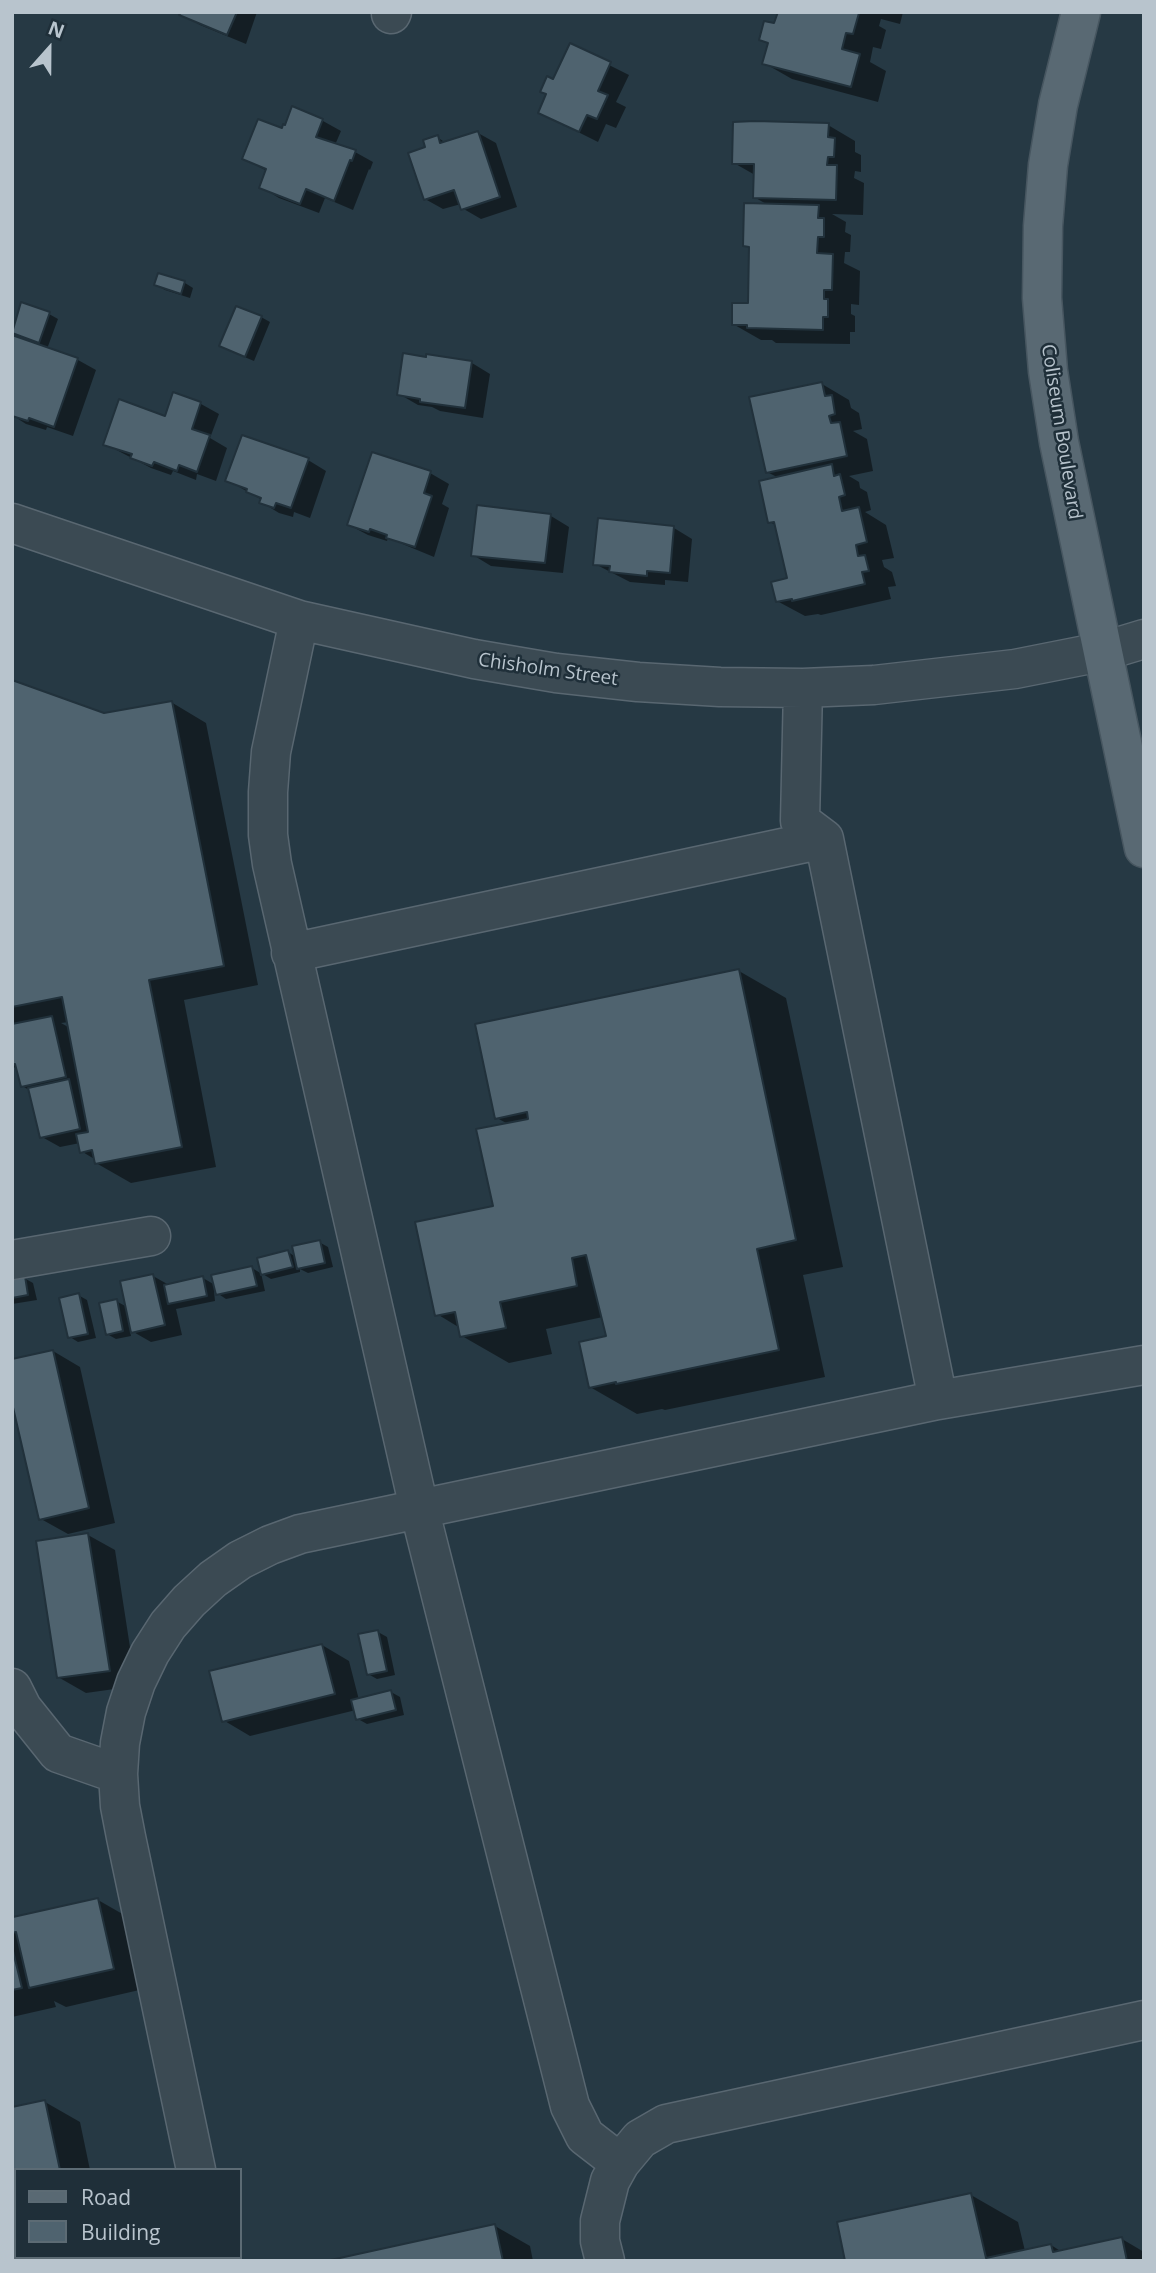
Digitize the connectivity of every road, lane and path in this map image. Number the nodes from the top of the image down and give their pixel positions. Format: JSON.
{"nodes":[{"id":1,"x":1080,"y":12,"type":"edge"},
{"id":2,"x":12,"y":523,"type":"edge"},
{"id":3,"x":299,"y":620,"type":"junction"},
{"id":4,"x":1144,"y":639,"type":"edge"},
{"id":5,"x":1101,"y":652,"type":"junction"},
{"id":6,"x":803,"y":688,"type":"junction"},
{"id":7,"x":824,"y":839,"type":"junction"},
{"id":8,"x":1144,"y":848,"type":"edge"},
{"id":9,"x":291,"y":953,"type":"junction"},
{"id":10,"x":151,"y":1236,"type":"dead end"},
{"id":11,"x":12,"y":1260,"type":"edge"},
{"id":12,"x":1144,"y":1365,"type":"edge"},
{"id":13,"x":938,"y":1400,"type":"junction"},
{"id":14,"x":419,"y":1508,"type":"junction"},
{"id":15,"x":12,"y":1688,"type":"edge"},
{"id":16,"x":118,"y":1774,"type":"junction"},
{"id":17,"x":1144,"y":2020,"type":"edge"},
{"id":18,"x":620,"y":2163,"type":"junction"},
{"id":19,"x":196,"y":2168,"type":"edge"},
{"id":20,"x":605,"y":2261,"type":"edge"}],
"edges":[{"from":1,"to":5,"type":"main road","name":"Coliseum Boulevard"},
{"from":2,"to":3,"type":"street","name":"Chisholm Street"},
{"from":3,"to":6,"type":"street","name":"Chisholm Street"},
{"from":3,"to":9,"type":"street"},
{"from":4,"to":5,"type":"street","name":"Chisholm Street"},
{"from":5,"to":6,"type":"street","name":"Chisholm Street"},
{"from":5,"to":8,"type":"main road","name":"Coliseum Boulevard"},
{"from":6,"to":7,"type":"street"},
{"from":7,"to":9,"type":"street"},
{"from":7,"to":13,"type":"street"},
{"from":9,"to":14,"type":"street"},
{"from":10,"to":11,"type":"street"},
{"from":12,"to":13,"type":"street"},
{"from":13,"to":14,"type":"street"},
{"from":14,"to":16,"type":"street"},
{"from":14,"to":18,"type":"street"},
{"from":15,"to":16,"type":"street"},
{"from":16,"to":19,"type":"street"},
{"from":17,"to":18,"type":"street"},
{"from":18,"to":20,"type":"street"}]}
